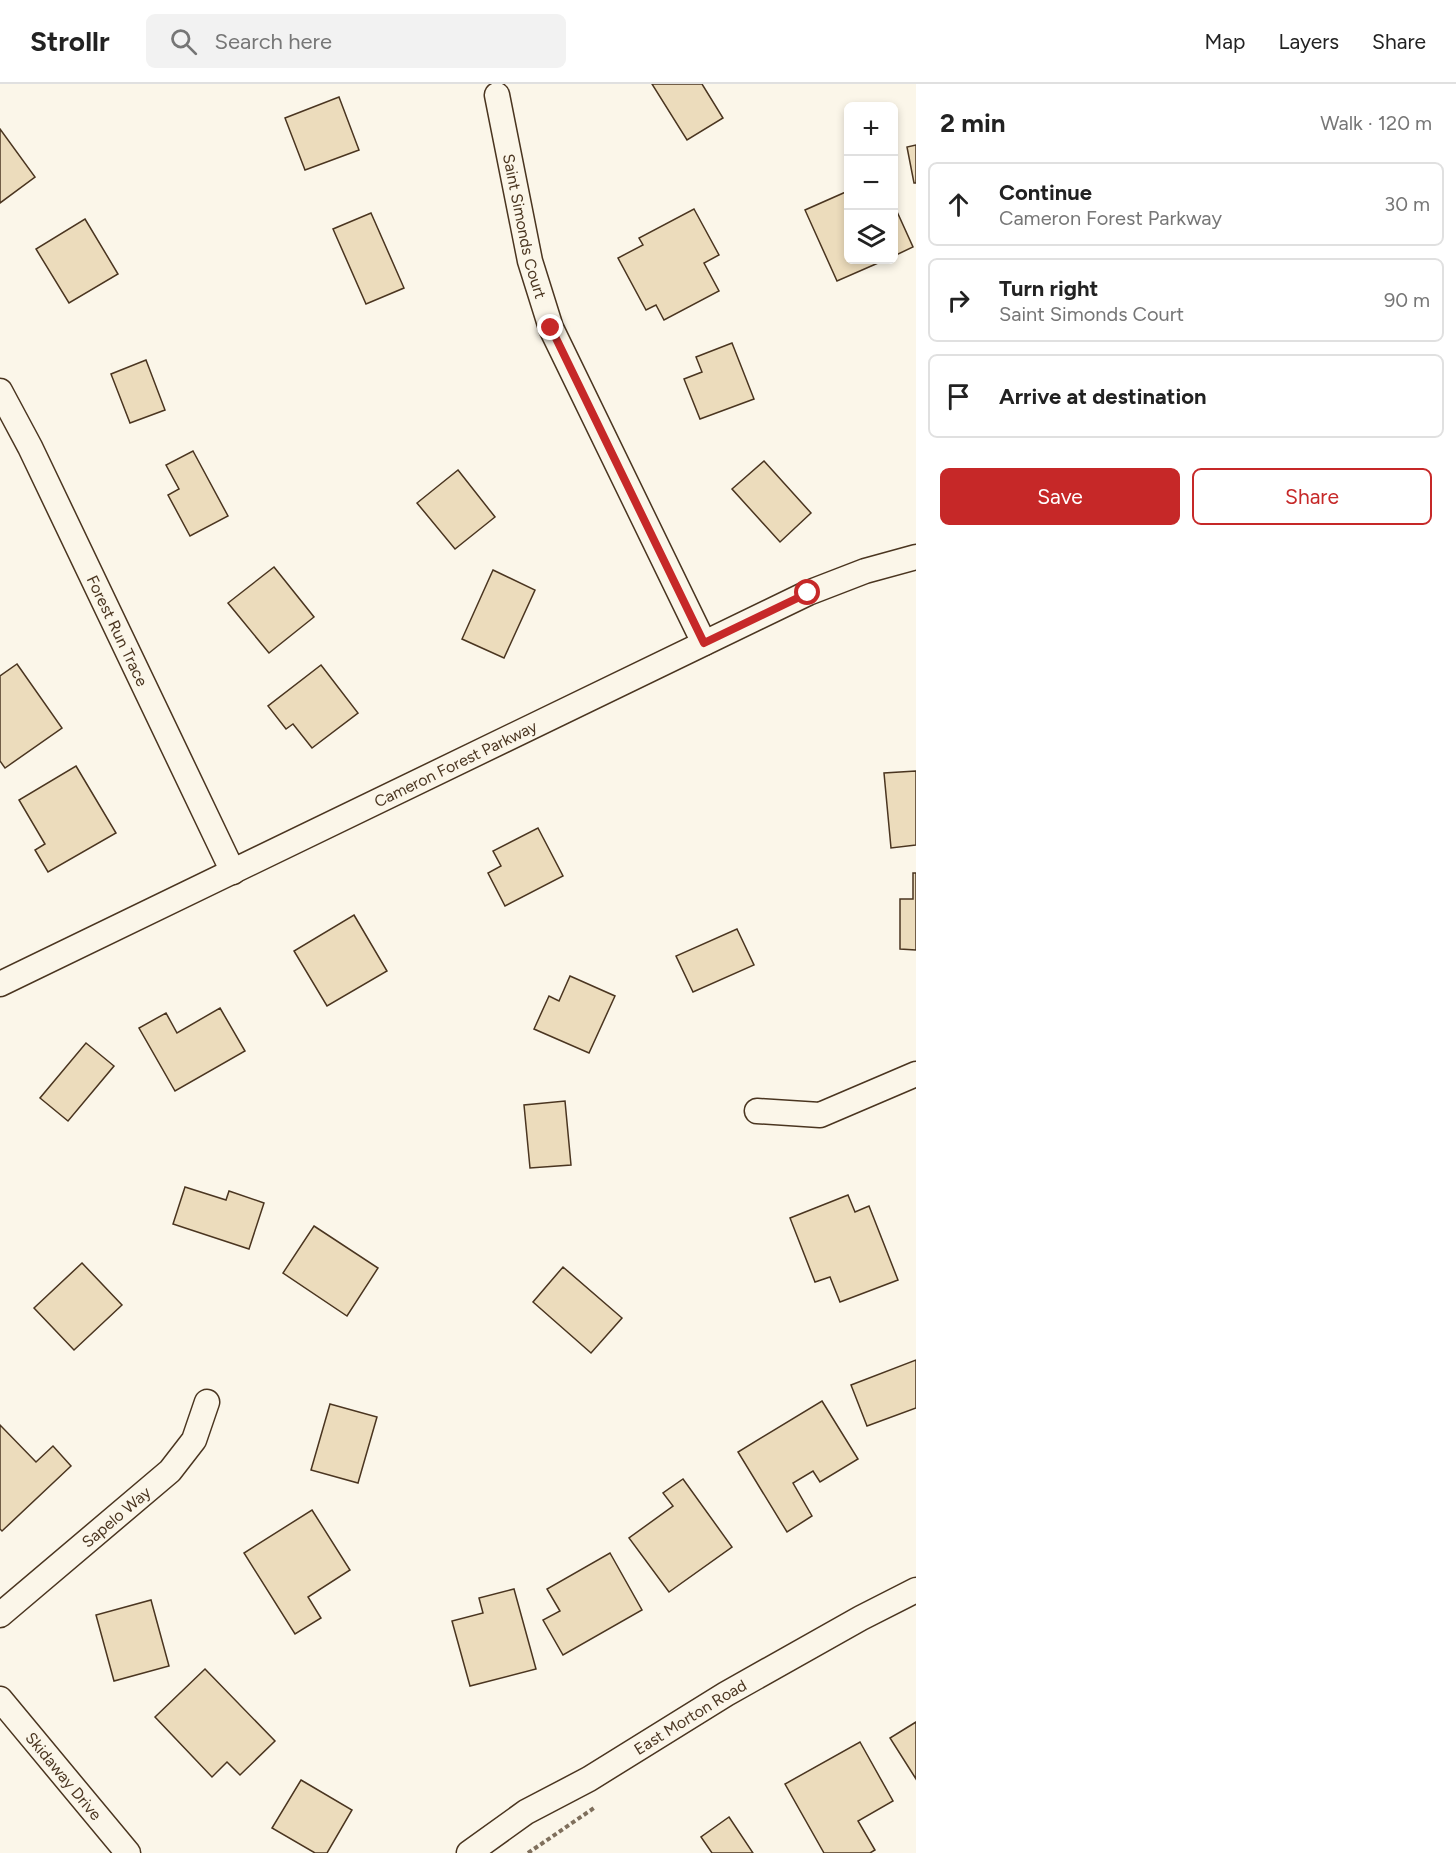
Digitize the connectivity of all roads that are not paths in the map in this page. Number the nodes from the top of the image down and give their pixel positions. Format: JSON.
{"nodes":[{"id":1,"x":497,"y":95,"type":"dead end"},
{"id":2,"x":0,"y":391,"type":"edge"},
{"id":3,"x":916,"y":557,"type":"edge"},
{"id":4,"x":704,"y":643,"type":"junction"},
{"id":5,"x":234,"y":872,"type":"junction"},
{"id":6,"x":0,"y":984,"type":"edge"},
{"id":7,"x":916,"y":1074,"type":"edge"},
{"id":8,"x":757,"y":1111,"type":"dead end"},
{"id":9,"x":207,"y":1402,"type":"dead end"},
{"id":10,"x":916,"y":1590,"type":"edge"},
{"id":11,"x":0,"y":1615,"type":"edge"},
{"id":12,"x":0,"y":1699,"type":"edge"},
{"id":13,"x":128,"y":1853,"type":"edge"},
{"id":14,"x":469,"y":1853,"type":"edge"}],
"edges":[{"from":1,"to":4,"type":"street","name":"Saint Simonds Court"},
{"from":2,"to":5,"type":"street","name":"Forest Run Trace"},
{"from":3,"to":4,"type":"street","name":"Cameron Forest Parkway"},
{"from":4,"to":5,"type":"street","name":"Cameron Forest Parkway"},
{"from":5,"to":6,"type":"street","name":"Cameron Forest Parkway"},
{"from":7,"to":8,"type":"street"},
{"from":9,"to":11,"type":"street","name":"Sapelo Way"},
{"from":10,"to":14,"type":"street","name":"East Morton Road"},
{"from":12,"to":13,"type":"street","name":"Skidaway Drive"}]}
